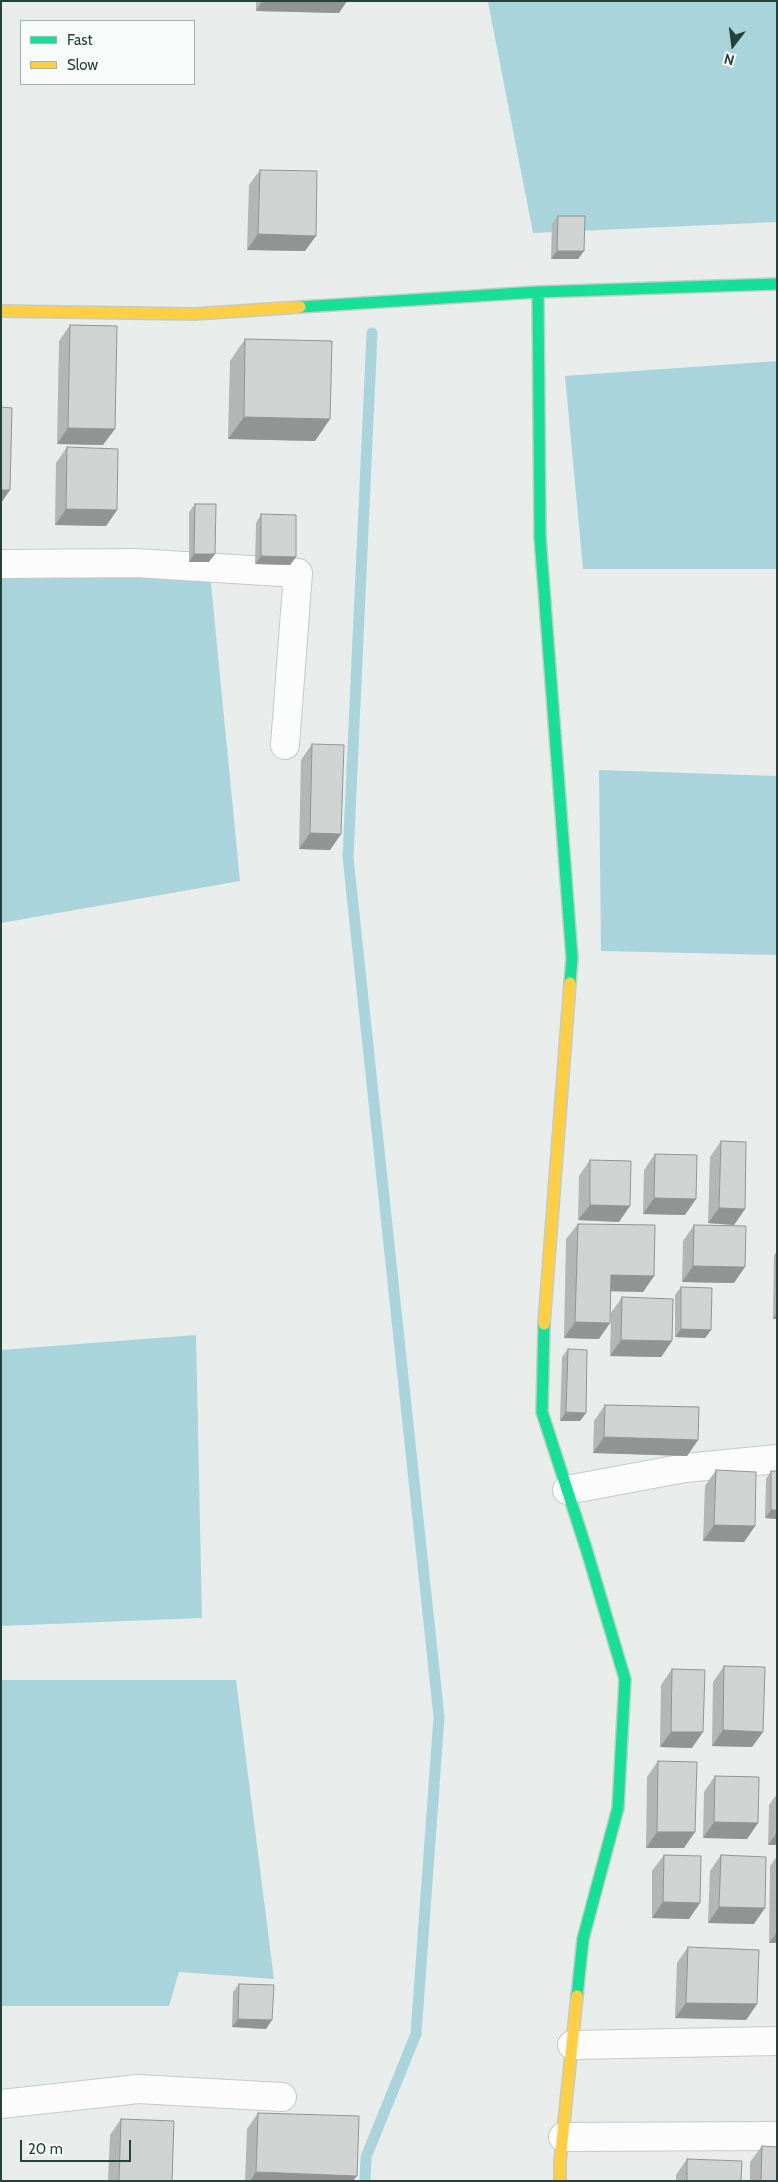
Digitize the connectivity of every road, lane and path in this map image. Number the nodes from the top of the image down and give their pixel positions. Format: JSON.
{"nodes":[{"id":1,"x":777,"y":284,"type":"edge"},
{"id":2,"x":538,"y":292,"type":"junction"},
{"id":3,"x":1,"y":311,"type":"edge"},
{"id":4,"x":1,"y":564,"type":"edge"},
{"id":5,"x":285,"y":745,"type":"dead end"},
{"id":6,"x":777,"y":1459,"type":"edge"},
{"id":7,"x":567,"y":1490,"type":"junction"},
{"id":8,"x":777,"y":2041,"type":"edge"},
{"id":9,"x":572,"y":2045,"type":"junction"},
{"id":10,"x":282,"y":2097,"type":"dead end"},
{"id":11,"x":1,"y":2104,"type":"edge"},
{"id":12,"x":777,"y":2136,"type":"edge"},
{"id":13,"x":563,"y":2137,"type":"junction"},
{"id":14,"x":560,"y":2181,"type":"edge"}],
"edges":[{"from":1,"to":2,"type":"street"},
{"from":2,"to":3,"type":"street"},
{"from":2,"to":7,"type":"street"},
{"from":4,"to":5,"type":"street"},
{"from":6,"to":7,"type":"street"},
{"from":7,"to":9,"type":"street"},
{"from":8,"to":9,"type":"street"},
{"from":9,"to":13,"type":"street"},
{"from":10,"to":11,"type":"street"},
{"from":12,"to":13,"type":"street"},
{"from":13,"to":14,"type":"street"}]}
